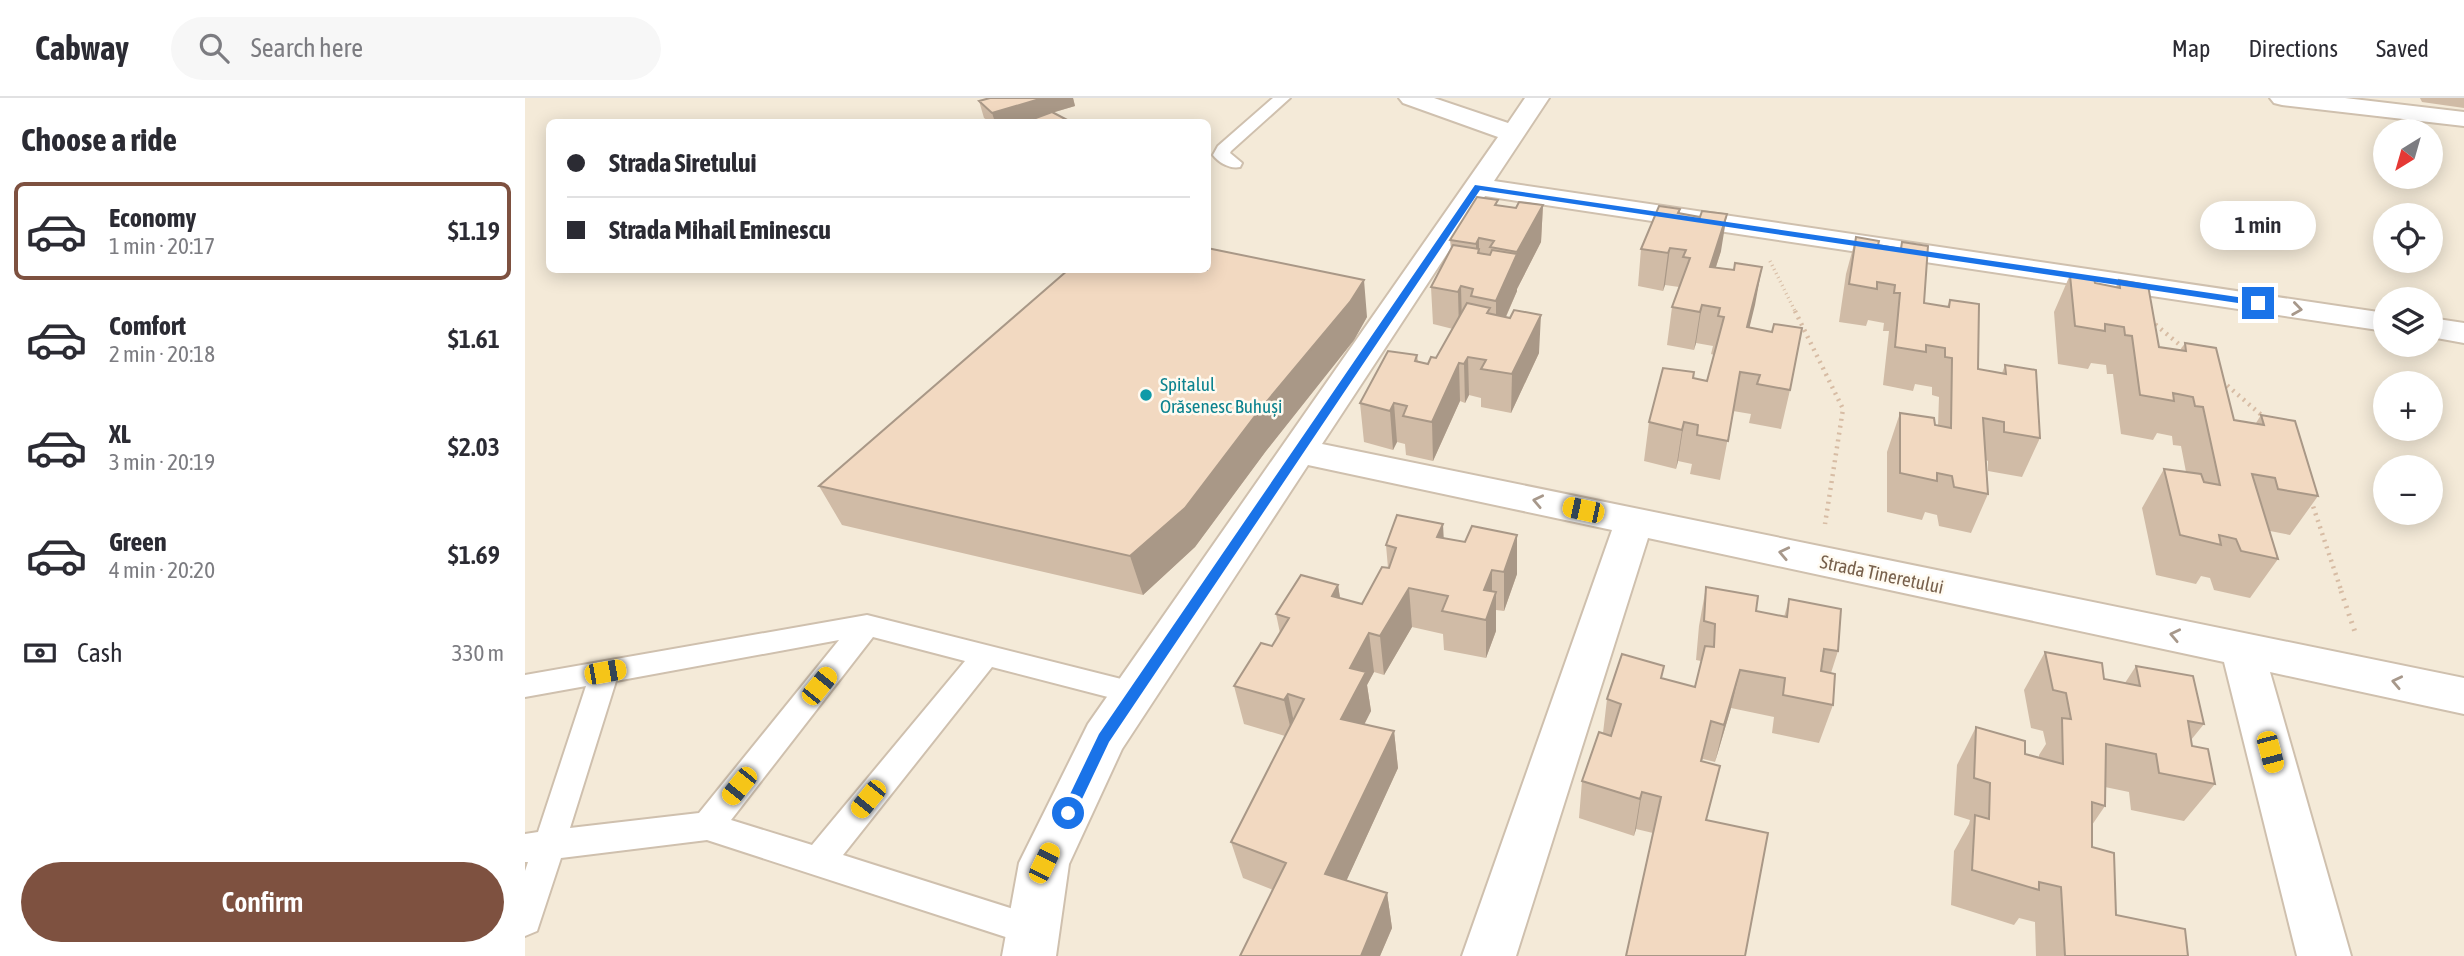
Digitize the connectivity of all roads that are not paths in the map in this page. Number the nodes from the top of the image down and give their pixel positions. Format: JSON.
{"nodes":[{"id":1,"x":1282,"y":98,"type":"edge"},
{"id":2,"x":1411,"y":98,"type":"edge"},
{"id":3,"x":1537,"y":98,"type":"edge"},
{"id":4,"x":2283,"y":98,"type":"edge"},
{"id":5,"x":2464,"y":119,"type":"edge"},
{"id":6,"x":1515,"y":134,"type":"junction"},
{"id":7,"x":1234,"y":163,"type":"dead end"},
{"id":8,"x":1478,"y":187,"type":"junction"},
{"id":9,"x":2373,"y":320,"type":"edge"},
{"id":10,"x":2443,"y":330,"type":"edge"},
{"id":11,"x":2464,"y":333,"type":"edge"},
{"id":12,"x":1300,"y":451,"type":"junction"},
{"id":13,"x":1634,"y":521,"type":"junction"},
{"id":14,"x":867,"y":625,"type":"junction"},
{"id":15,"x":2242,"y":650,"type":"junction"},
{"id":16,"x":986,"y":655,"type":"junction"},
{"id":17,"x":605,"y":672,"type":"junction"},
{"id":18,"x":525,"y":686,"type":"edge"},
{"id":19,"x":1135,"y":693,"type":"junction"},
{"id":20,"x":2464,"y":696,"type":"edge"},
{"id":21,"x":707,"y":826,"type":"junction"},
{"id":22,"x":537,"y":846,"type":"edge"},
{"id":23,"x":818,"y":861,"type":"junction"},
{"id":24,"x":525,"y":920,"type":"edge"},
{"id":25,"x":1031,"y":943,"type":"edge"},
{"id":26,"x":1489,"y":956,"type":"edge"},
{"id":27,"x":2324,"y":956,"type":"edge"}],
"edges":[{"from":1,"to":7,"type":"lane"},
{"from":2,"to":6,"type":"street"},
{"from":3,"to":6,"type":"street"},
{"from":4,"to":5,"type":"street"},
{"from":6,"to":8,"type":"street"},
{"from":8,"to":9,"type":"street","one_way":true},
{"from":8,"to":12,"type":"street"},
{"from":10,"to":11,"type":"street"},
{"from":13,"to":12,"type":"street","name":"Strada Tineretului","one_way":true},
{"from":12,"to":19,"type":"street"},
{"from":15,"to":13,"type":"street","name":"Strada Tineretului","one_way":true},
{"from":13,"to":26,"type":"street"},
{"from":14,"to":16,"type":"lane"},
{"from":14,"to":17,"type":"lane"},
{"from":14,"to":21,"type":"lane"},
{"from":20,"to":15,"type":"street","name":"Strada Tineretului","one_way":true},
{"from":15,"to":27,"type":"street"},
{"from":16,"to":19,"type":"lane"},
{"from":16,"to":23,"type":"lane"},
{"from":17,"to":18,"type":"lane"},
{"from":17,"to":22,"type":"lane"},
{"from":19,"to":25,"type":"street"},
{"from":21,"to":22,"type":"lane"},
{"from":21,"to":23,"type":"lane"},
{"from":22,"to":24,"type":"lane"},
{"from":23,"to":25,"type":"lane"}]}
